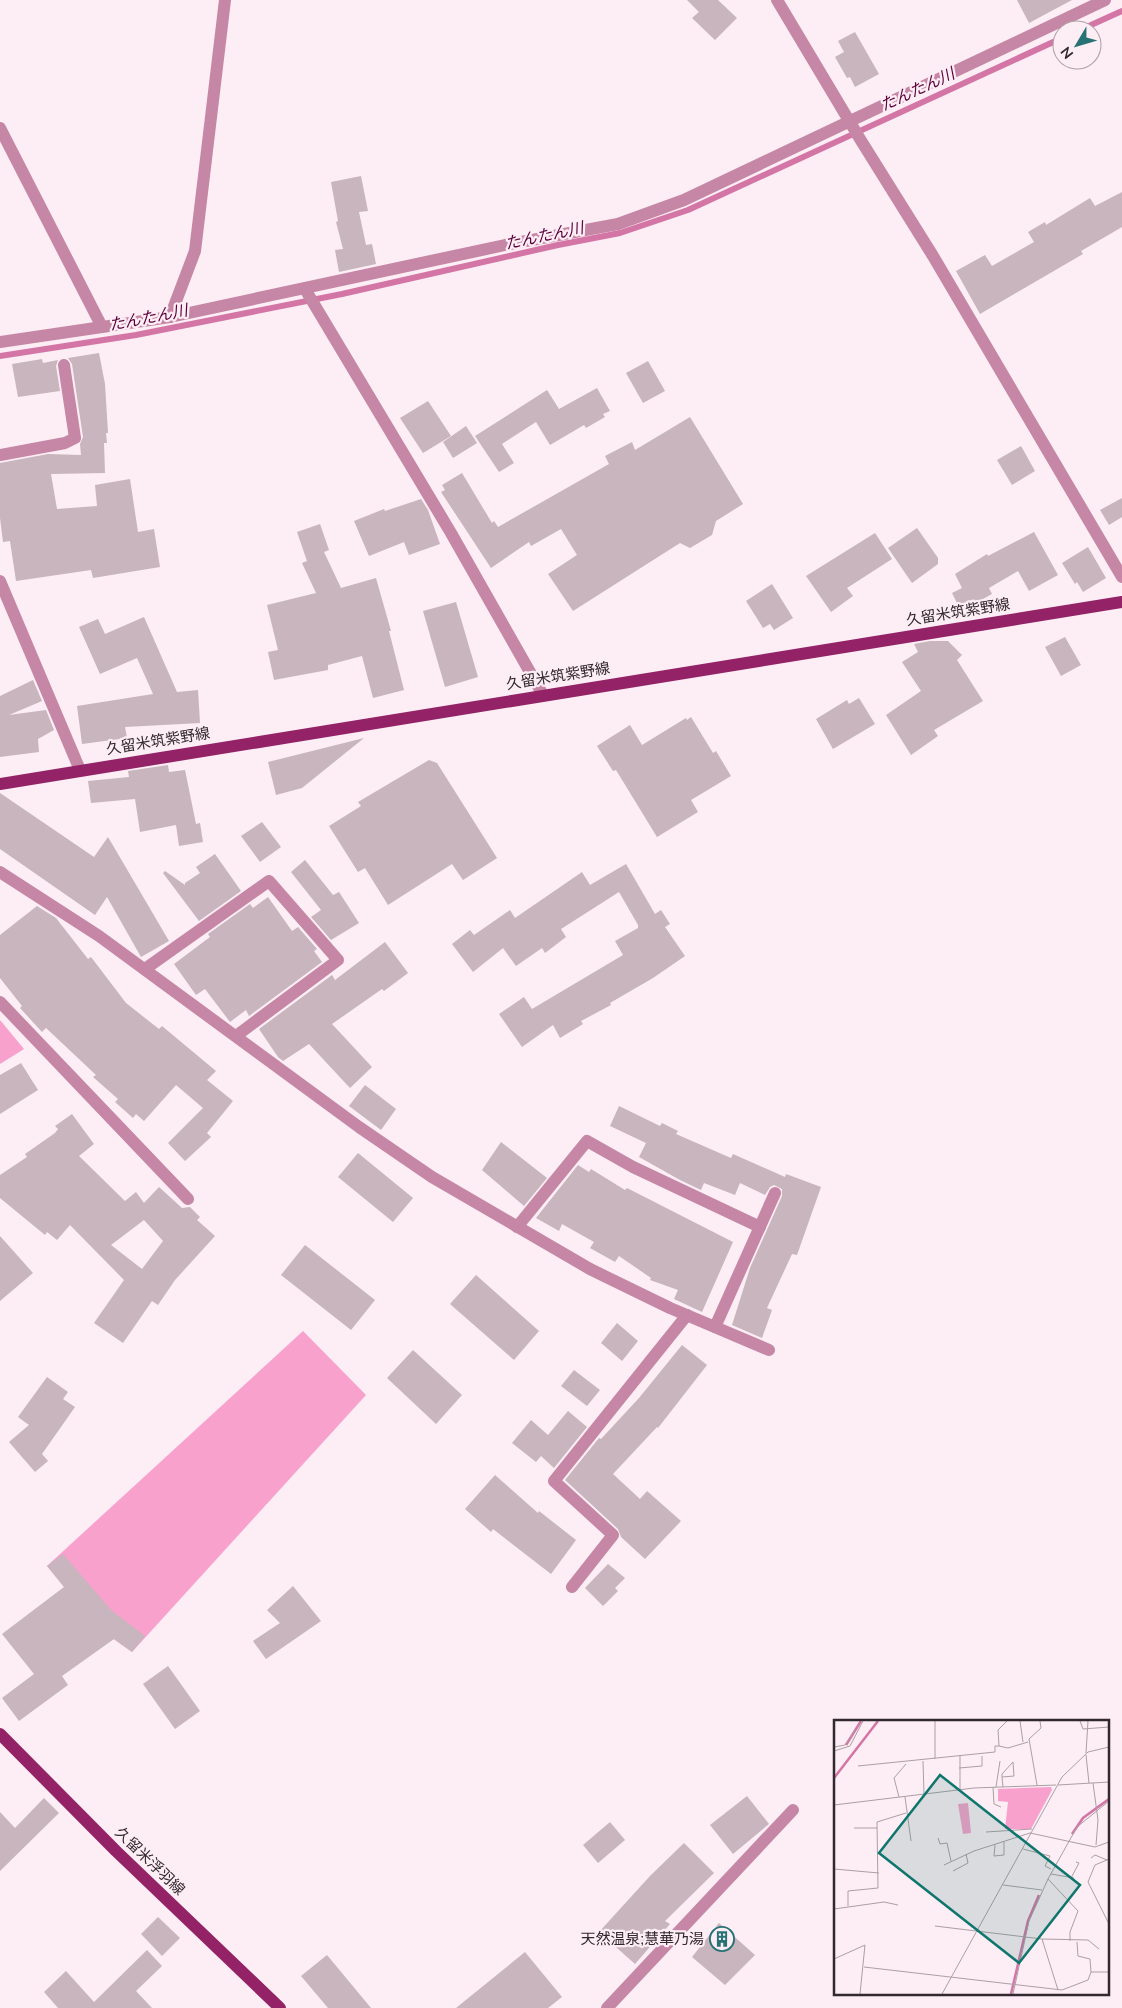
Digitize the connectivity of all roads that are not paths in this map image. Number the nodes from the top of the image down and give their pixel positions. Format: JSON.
{"nodes":[{"id":1,"x":225,"y":0,"type":"edge"},
{"id":2,"x":777,"y":0,"type":"edge"},
{"id":3,"x":1105,"y":0,"type":"edge"},
{"id":4,"x":851,"y":124,"type":"junction"},
{"id":5,"x":0,"y":128,"type":"edge"},
{"id":6,"x":305,"y":289,"type":"junction"},
{"id":7,"x":170,"y":318,"type":"junction"},
{"id":8,"x":102,"y":327,"type":"junction"},
{"id":9,"x":0,"y":342,"type":"edge"},
{"id":10,"x":64,"y":365,"type":"dead end"},
{"id":11,"x":0,"y":454,"type":"edge"},
{"id":12,"x":1122,"y":577,"type":"edge"},
{"id":13,"x":0,"y":581,"type":"edge"},
{"id":14,"x":1122,"y":602,"type":"edge"},
{"id":15,"x":543,"y":694,"type":"junction"},
{"id":16,"x":80,"y":770,"type":"junction"},
{"id":17,"x":0,"y":784,"type":"edge"},
{"id":18,"x":0,"y":872,"type":"edge"},
{"id":19,"x":145,"y":969,"type":"junction"},
{"id":20,"x":0,"y":1002,"type":"edge"},
{"id":21,"x":236,"y":1036,"type":"junction"},
{"id":22,"x":775,"y":1193,"type":"dead end"},
{"id":23,"x":188,"y":1199,"type":"dead end"},
{"id":24,"x":517,"y":1227,"type":"junction"},
{"id":25,"x":760,"y":1227,"type":"junction"},
{"id":26,"x":687,"y":1315,"type":"junction"},
{"id":27,"x":715,"y":1327,"type":"junction"},
{"id":28,"x":769,"y":1350,"type":"dead end"},
{"id":29,"x":572,"y":1587,"type":"dead end"},
{"id":30,"x":0,"y":1734,"type":"edge"},
{"id":31,"x":793,"y":1810,"type":"dead end"},
{"id":32,"x":280,"y":2008,"type":"edge"},
{"id":33,"x":607,"y":2008,"type":"edge"}],
"edges":[{"from":1,"to":7,"type":"street"},
{"from":2,"to":4,"type":"street"},
{"from":3,"to":4,"type":"street"},
{"from":4,"to":6,"type":"street"},
{"from":4,"to":12,"type":"street"},
{"from":5,"to":8,"type":"street"},
{"from":6,"to":7,"type":"street"},
{"from":6,"to":15,"type":"street"},
{"from":7,"to":8,"type":"street"},
{"from":8,"to":9,"type":"street"},
{"from":10,"to":11,"type":"street"},
{"from":13,"to":16,"type":"street"},
{"from":14,"to":15,"type":"main road","name":"久留米筑紫野線"},
{"from":15,"to":16,"type":"main road","name":"久留米筑紫野線"},
{"from":16,"to":17,"type":"main road","name":"久留米筑紫野線"},
{"from":18,"to":19,"type":"street"},
{"from":19,"to":21,"type":"street"},
{"from":19,"to":21,"type":"street"},
{"from":20,"to":23,"type":"street"},
{"from":21,"to":24,"type":"street"},
{"from":22,"to":25,"type":"street"},
{"from":24,"to":25,"type":"street"},
{"from":24,"to":26,"type":"street"},
{"from":25,"to":27,"type":"street"},
{"from":26,"to":27,"type":"street"},
{"from":26,"to":29,"type":"street"},
{"from":27,"to":28,"type":"street"},
{"from":30,"to":32,"type":"main road","name":"久留米浮羽線"},
{"from":31,"to":33,"type":"street"}]}
